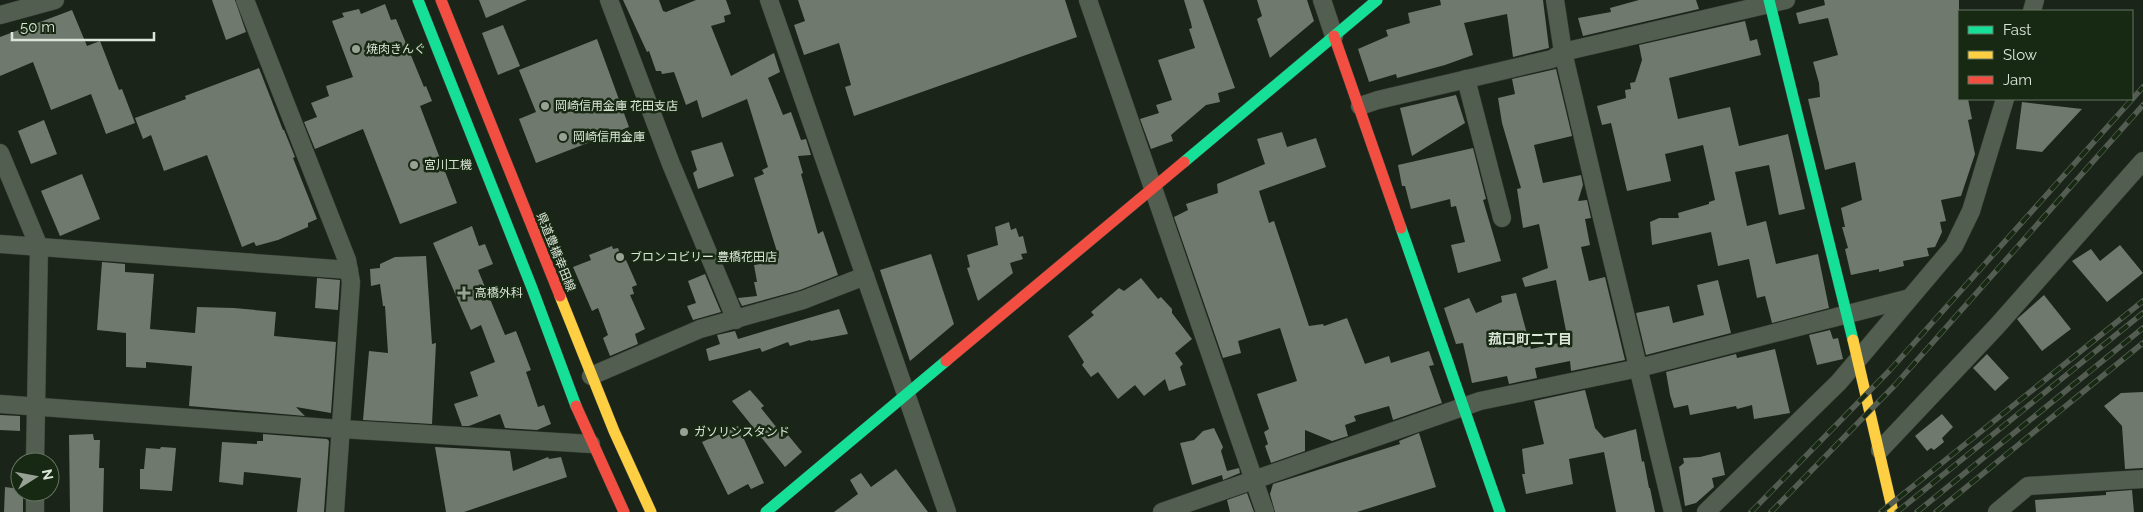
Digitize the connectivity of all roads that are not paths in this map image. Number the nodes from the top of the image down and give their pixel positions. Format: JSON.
{"nodes":[{"id":1,"x":55,"y":0,"type":"edge"},
{"id":2,"x":245,"y":0,"type":"edge"},
{"id":3,"x":418,"y":0,"type":"edge"},
{"id":4,"x":441,"y":0,"type":"edge"},
{"id":5,"x":609,"y":0,"type":"edge"},
{"id":6,"x":769,"y":0,"type":"edge"},
{"id":7,"x":1088,"y":0,"type":"edge"},
{"id":8,"x":1322,"y":0,"type":"edge"},
{"id":9,"x":1377,"y":0,"type":"edge"},
{"id":10,"x":1555,"y":0,"type":"edge"},
{"id":11,"x":1775,"y":1,"type":"edge"},
{"id":12,"x":0,"y":15,"type":"edge"},
{"id":13,"x":1334,"y":36,"type":"junction"},
{"id":14,"x":1563,"y":52,"type":"junction"},
{"id":15,"x":1466,"y":79,"type":"junction"},
{"id":16,"x":2005,"y":100,"type":"edge"},
{"id":17,"x":1360,"y":106,"type":"junction"},
{"id":18,"x":0,"y":153,"type":"edge"},
{"id":19,"x":2143,"y":161,"type":"edge"},
{"id":20,"x":1152,"y":189,"type":"junction"},
{"id":21,"x":1502,"y":218,"type":"dead end"},
{"id":22,"x":0,"y":244,"type":"edge"},
{"id":23,"x":39,"y":247,"type":"junction"},
{"id":24,"x":349,"y":270,"type":"junction"},
{"id":25,"x":865,"y":276,"type":"junction"},
{"id":26,"x":1910,"y":298,"type":"junction"},
{"id":27,"x":1846,"y":314,"type":"junction"},
{"id":28,"x":736,"y":320,"type":"junction"},
{"id":29,"x":1857,"y":360,"type":"junction"},
{"id":30,"x":1639,"y":368,"type":"junction"},
{"id":31,"x":591,"y":376,"type":"junction"},
{"id":32,"x":905,"y":394,"type":"junction"},
{"id":33,"x":0,"y":404,"type":"edge"},
{"id":34,"x":1464,"y":406,"type":"junction"},
{"id":35,"x":36,"y":407,"type":"junction"},
{"id":36,"x":341,"y":429,"type":"junction"},
{"id":37,"x":591,"y":444,"type":"junction"},
{"id":38,"x":1880,"y":450,"type":"junction"},
{"id":39,"x":36,"y":452,"type":"edge"},
{"id":40,"x":2143,"y":479,"type":"edge"},
{"id":41,"x":1254,"y":480,"type":"junction"},
{"id":42,"x":335,"y":512,"type":"edge"},
{"id":43,"x":624,"y":512,"type":"edge"},
{"id":44,"x":650,"y":512,"type":"edge"},
{"id":45,"x":766,"y":512,"type":"edge"},
{"id":46,"x":947,"y":512,"type":"edge"},
{"id":47,"x":1162,"y":512,"type":"edge"},
{"id":48,"x":1265,"y":512,"type":"edge"},
{"id":49,"x":1500,"y":512,"type":"edge"},
{"id":50,"x":1674,"y":512,"type":"edge"},
{"id":51,"x":1706,"y":512,"type":"edge"},
{"id":52,"x":1893,"y":512,"type":"edge"},
{"id":53,"x":1997,"y":512,"type":"edge"}],
"edges":[{"from":1,"to":12,"type":"street"},
{"from":2,"to":24,"type":"street"},
{"from":3,"to":37,"type":"street"},
{"from":4,"to":31,"type":"street","name":"県道豊橋幸田線"},
{"from":5,"to":28,"type":"street"},
{"from":6,"to":25,"type":"street"},
{"from":7,"to":20,"type":"street"},
{"from":8,"to":13,"type":"street"},
{"from":9,"to":13,"type":"street"},
{"from":10,"to":14,"type":"street"},
{"from":11,"to":14,"type":"street"},
{"from":11,"to":27,"type":"street"},
{"from":13,"to":17,"type":"street"},
{"from":13,"to":20,"type":"street"},
{"from":14,"to":15,"type":"street"},
{"from":14,"to":30,"type":"street"},
{"from":15,"to":17,"type":"street"},
{"from":15,"to":21,"type":"street"},
{"from":16,"to":26,"type":"street"},
{"from":17,"to":34,"type":"street"},
{"from":18,"to":23,"type":"street"},
{"from":19,"to":38,"type":"street"},
{"from":20,"to":32,"type":"street"},
{"from":20,"to":41,"type":"street"},
{"from":22,"to":23,"type":"street"},
{"from":23,"to":24,"type":"street"},
{"from":23,"to":35,"type":"street"},
{"from":24,"to":36,"type":"street"},
{"from":25,"to":28,"type":"street"},
{"from":25,"to":32,"type":"street"},
{"from":26,"to":27,"type":"street"},
{"from":26,"to":29,"type":"street"},
{"from":27,"to":29,"type":"street"},
{"from":27,"to":30,"type":"street"},
{"from":28,"to":31,"type":"street"},
{"from":29,"to":38,"type":"street"},
{"from":29,"to":51,"type":"street"},
{"from":30,"to":34,"type":"street"},
{"from":30,"to":50,"type":"street"},
{"from":31,"to":44,"type":"street","name":"県道豊橋幸田線"},
{"from":32,"to":45,"type":"street"},
{"from":32,"to":46,"type":"street"},
{"from":33,"to":35,"type":"street"},
{"from":34,"to":41,"type":"street"},
{"from":34,"to":49,"type":"street"},
{"from":35,"to":36,"type":"street"},
{"from":35,"to":39,"type":"street"},
{"from":36,"to":37,"type":"street"},
{"from":36,"to":42,"type":"street"},
{"from":37,"to":43,"type":"street"},
{"from":38,"to":52,"type":"street"},
{"from":40,"to":53,"type":"street"},
{"from":41,"to":47,"type":"street"},
{"from":41,"to":48,"type":"street"}]}
